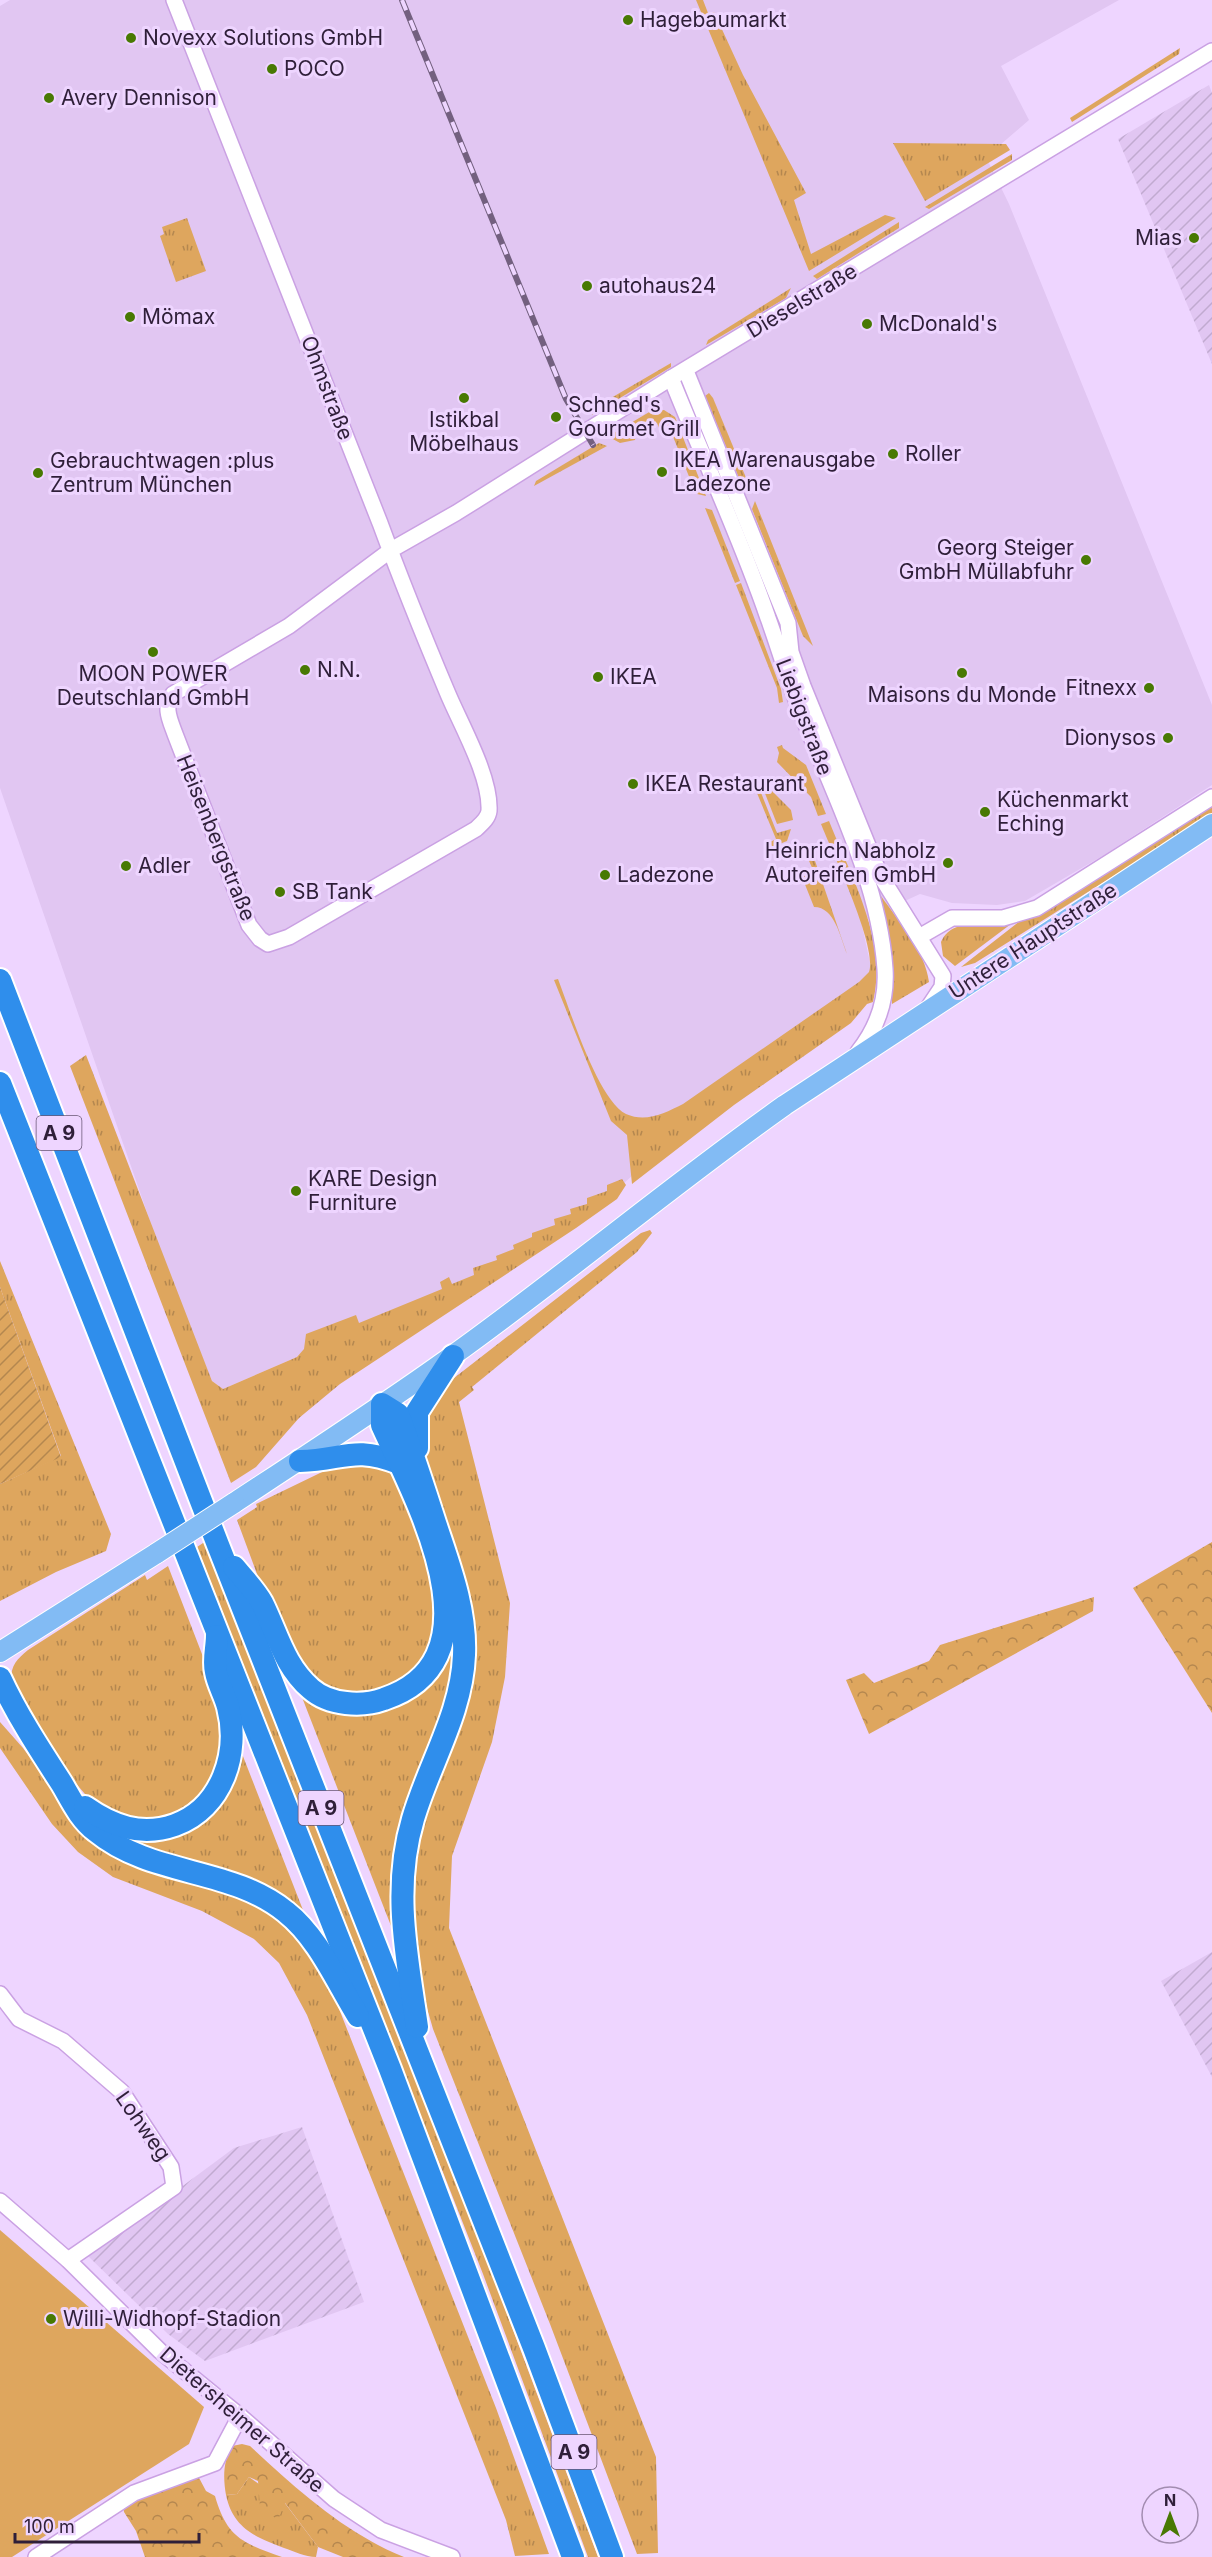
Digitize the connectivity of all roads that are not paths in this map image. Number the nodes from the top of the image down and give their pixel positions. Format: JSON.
{"nodes":[{"id":1,"x":174,"y":0,"type":"edge"},
{"id":2,"x":1212,"y":51,"type":"edge"},
{"id":3,"x":686,"y":371,"type":"junction"},
{"id":4,"x":671,"y":378,"type":"junction"},
{"id":5,"x":390,"y":550,"type":"junction"},
{"id":6,"x":482,"y":775,"type":"joint"},
{"id":7,"x":1212,"y":798,"type":"edge"},
{"id":8,"x":1212,"y":824,"type":"edge"},
{"id":9,"x":919,"y":937,"type":"junction"},
{"id":10,"x":981,"y":975,"type":"junction"},
{"id":11,"x":943,"y":976,"type":"junction"},
{"id":12,"x":0,"y":980,"type":"edge"},
{"id":13,"x":924,"y":1012,"type":"junction"},
{"id":14,"x":854,"y":1058,"type":"junction"},
{"id":15,"x":0,"y":1083,"type":"edge"},
{"id":16,"x":453,"y":1356,"type":"junction"},
{"id":17,"x":382,"y":1404,"type":"junction"},
{"id":18,"x":300,"y":1461,"type":"junction"},
{"id":19,"x":408,"y":1465,"type":"junction"},
{"id":20,"x":220,"y":1550,"type":"junction"},
{"id":21,"x":218,"y":1628,"type":"junction"},
{"id":22,"x":0,"y":1652,"type":"edge"},
{"id":23,"x":0,"y":1678,"type":"edge"},
{"id":24,"x":0,"y":1708,"type":"edge"},
{"id":25,"x":28,"y":1732,"type":"junction"},
{"id":26,"x":70,"y":1797,"type":"junction"},
{"id":27,"x":0,"y":1994,"type":"edge"},
{"id":28,"x":422,"y":2067,"type":"junction"},
{"id":29,"x":390,"y":2069,"type":"junction"},
{"id":30,"x":0,"y":2201,"type":"edge"},
{"id":31,"x":68,"y":2260,"type":"junction"},
{"id":32,"x":240,"y":2416,"type":"junction"},
{"id":33,"x":36,"y":2557,"type":"edge"},
{"id":34,"x":452,"y":2557,"type":"edge"},
{"id":35,"x":573,"y":2557,"type":"edge"},
{"id":36,"x":612,"y":2557,"type":"edge"}],
"edges":[{"from":1,"to":5,"type":"street","name":"Ohmstraße"},
{"from":2,"to":3,"type":"street","name":"Dieselstraße"},
{"from":3,"to":4,"type":"street","name":"Dieselstraße"},
{"from":3,"to":9,"type":"street","name":"Liebigstraße"},
{"from":4,"to":5,"type":"street","name":"Dieselstraße"},
{"from":4,"to":14,"type":"street","name":"Liebigstraße"},
{"from":5,"to":6,"type":"street","name":"Ohmstraße"},
{"from":5,"to":6,"type":"street","name":"Heisenbergstraße"},
{"from":7,"to":9,"type":"street"},
{"from":8,"to":10,"type":"main road","name":"Untere Hauptstraße"},
{"from":9,"to":11,"type":"street","name":"Liebigstraße"},
{"from":10,"to":11,"type":"street"},
{"from":10,"to":13,"type":"main road","name":"Untere Hauptstraße"},
{"from":11,"to":13,"type":"street"},
{"from":12,"to":20,"type":"highway","number":"A 9"},
{"from":13,"to":14,"type":"main road","name":"Untere Hauptstraße"},
{"from":14,"to":16,"type":"main road","name":"Untere Hauptstraße"},
{"from":15,"to":21,"type":"highway","number":"A 9"},
{"from":16,"to":17,"type":"main road","name":"Untere Hauptstraße"},
{"from":16,"to":19,"type":"highway"},
{"from":17,"to":18,"type":"main road","name":"Untere Hauptstraße"},
{"from":17,"to":19,"type":"highway"},
{"from":18,"to":19,"type":"highway"},
{"from":18,"to":22,"type":"main road","name":"Untere Hauptstraße","bridge":true},
{"from":19,"to":20,"type":"highway"},
{"from":19,"to":28,"type":"highway"},
{"from":20,"to":28,"type":"highway","number":"A 9"},
{"from":21,"to":26,"type":"highway"},
{"from":21,"to":29,"type":"highway","number":"A 9"},
{"from":23,"to":25,"type":"highway"},
{"from":24,"to":25,"type":"highway"},
{"from":25,"to":26,"type":"highway"},
{"from":26,"to":29,"type":"highway"},
{"from":27,"to":31,"type":"street","name":"Lohweg"},
{"from":28,"to":36,"type":"highway","number":"A 9"},
{"from":29,"to":35,"type":"highway","number":"A 9"},
{"from":30,"to":31,"type":"street","name":"Dietersheimer Straße"},
{"from":31,"to":32,"type":"street","name":"Dietersheimer Straße"},
{"from":32,"to":33,"type":"street"},
{"from":32,"to":34,"type":"street","name":"Dietersheimer Straße"}]}
